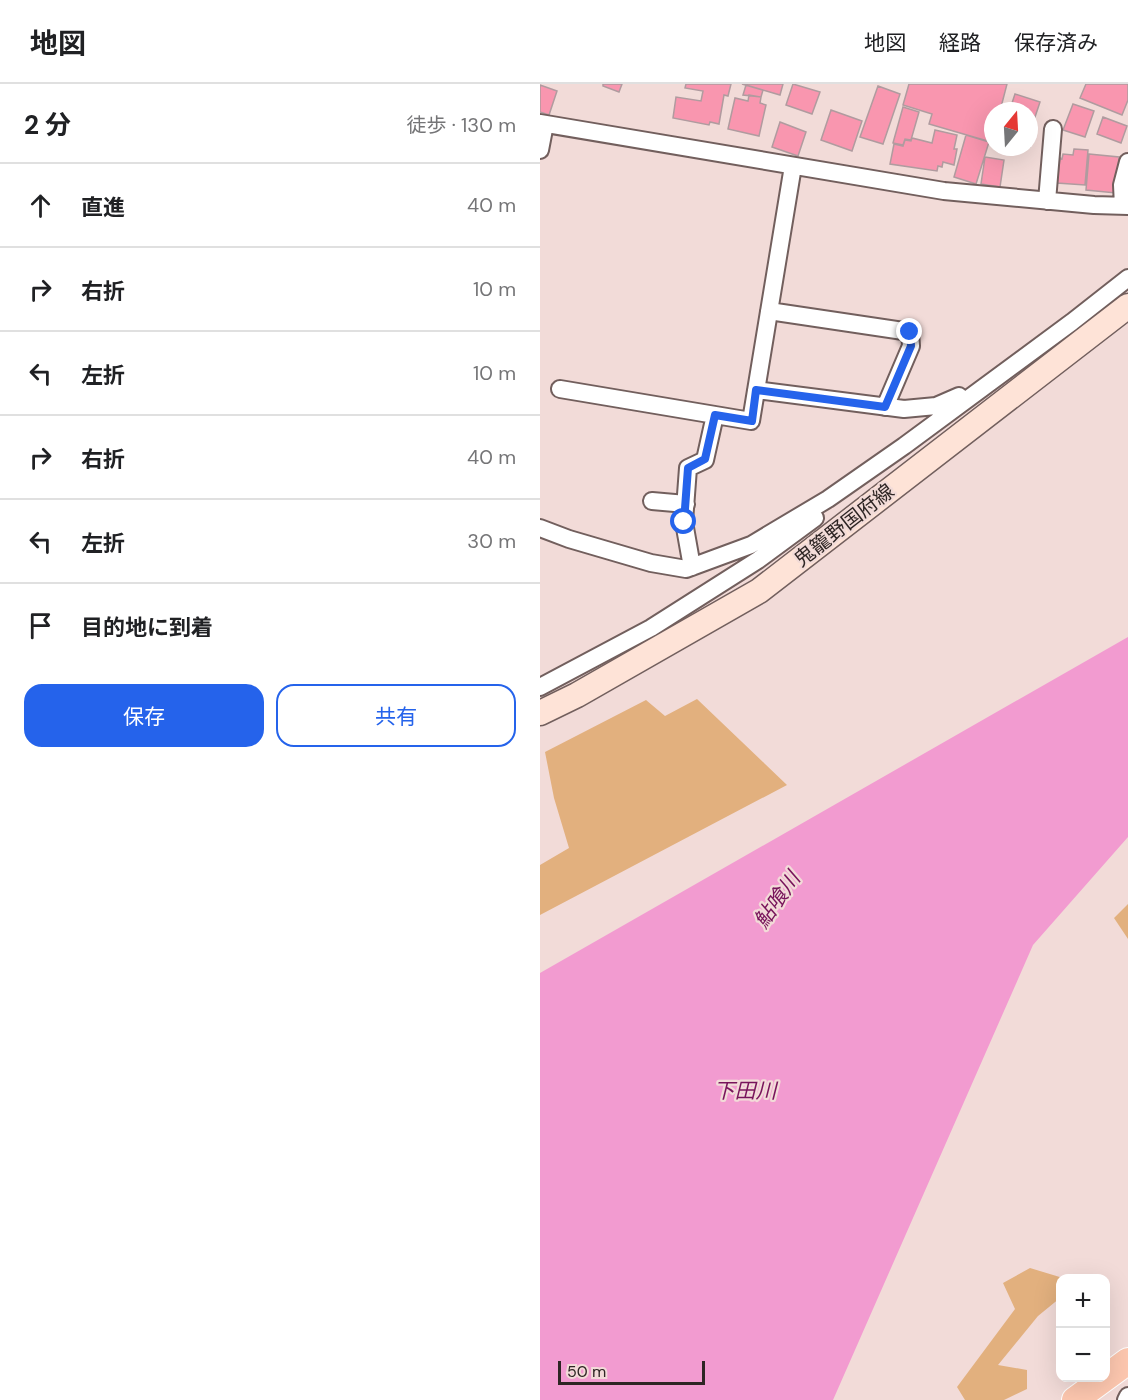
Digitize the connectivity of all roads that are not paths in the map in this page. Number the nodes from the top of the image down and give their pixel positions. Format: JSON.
{"nodes":[{"id":1,"x":542,"y":123,"type":"edge"},
{"id":2,"x":1053,"y":129,"type":"dead end"},
{"id":3,"x":540,"y":150,"type":"edge"},
{"id":4,"x":1128,"y":162,"type":"edge"},
{"id":5,"x":793,"y":166,"type":"junction"},
{"id":6,"x":1047,"y":201,"type":"junction"},
{"id":7,"x":1125,"y":206,"type":"edge"},
{"id":8,"x":1128,"y":279,"type":"edge"},
{"id":9,"x":1128,"y":306,"type":"edge"},
{"id":10,"x":769,"y":311,"type":"junction"},
{"id":11,"x":560,"y":389,"type":"dead end"},
{"id":12,"x":756,"y":390,"type":"junction"},
{"id":13,"x":980,"y":390,"type":"junction"},
{"id":14,"x":885,"y":407,"type":"junction"},
{"id":15,"x":715,"y":415,"type":"junction"},
{"id":16,"x":935,"y":422,"type":"junction"},
{"id":17,"x":872,"y":457,"type":"dead end"},
{"id":18,"x":828,"y":499,"type":"junction"},
{"id":19,"x":652,"y":501,"type":"dead end"},
{"id":20,"x":686,"y":504,"type":"junction"},
{"id":21,"x":540,"y":528,"type":"edge"},
{"id":22,"x":692,"y":567,"type":"junction"},
{"id":23,"x":540,"y":687,"type":"edge"},
{"id":24,"x":540,"y":713,"type":"edge"},
{"id":25,"x":1128,"y":1361,"type":"edge"},
{"id":26,"x":1128,"y":1396,"type":"edge"},
{"id":27,"x":1075,"y":1400,"type":"edge"},
{"id":28,"x":1126,"y":1400,"type":"edge"}],
"edges":[{"from":1,"to":3,"type":"street"},
{"from":1,"to":5,"type":"street"},
{"from":2,"to":6,"type":"street"},
{"from":4,"to":7,"type":"street"},
{"from":5,"to":6,"type":"street"},
{"from":5,"to":10,"type":"street"},
{"from":6,"to":7,"type":"street"},
{"from":8,"to":13,"type":"street"},
{"from":9,"to":24,"type":"main road","name":"鬼籠野国府線"},
{"from":10,"to":12,"type":"street"},
{"from":10,"to":14,"type":"street"},
{"from":11,"to":15,"type":"street"},
{"from":12,"to":14,"type":"street"},
{"from":12,"to":15,"type":"street"},
{"from":13,"to":14,"type":"street"},
{"from":13,"to":16,"type":"street"},
{"from":15,"to":20,"type":"street"},
{"from":16,"to":17,"type":"street"},
{"from":16,"to":18,"type":"street"},
{"from":18,"to":22,"type":"street"},
{"from":18,"to":23,"type":"street"},
{"from":19,"to":20,"type":"street"},
{"from":20,"to":22,"type":"street"},
{"from":21,"to":22,"type":"street"},
{"from":25,"to":27,"type":"main road"},
{"from":26,"to":28,"type":"street"}]}
